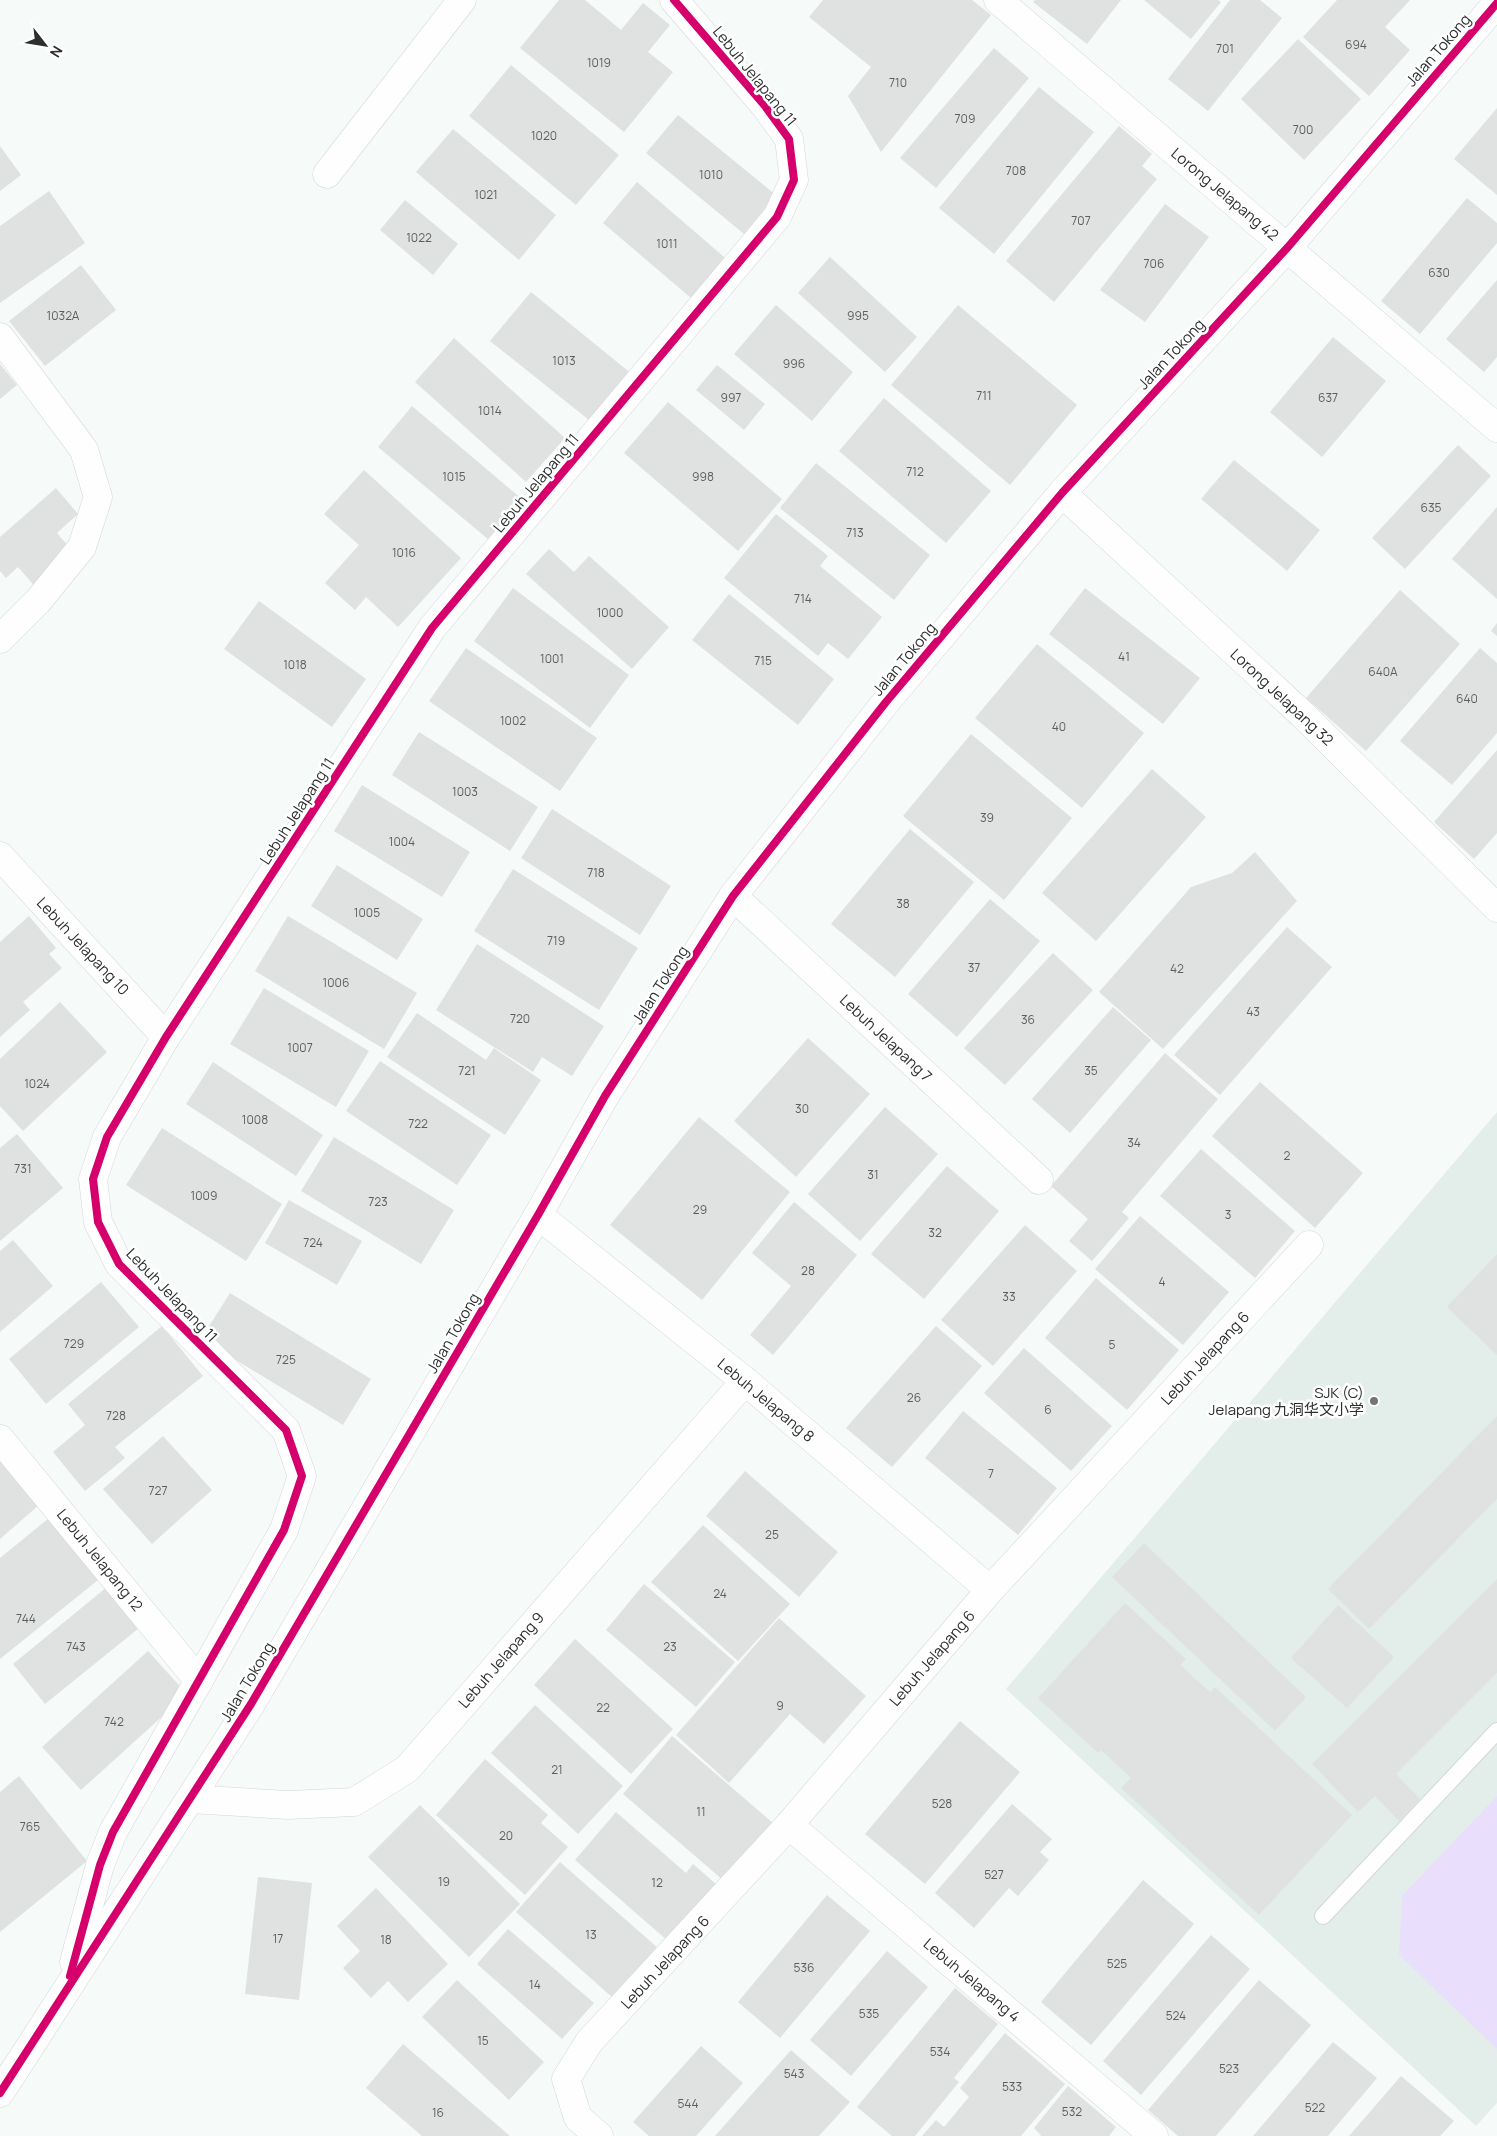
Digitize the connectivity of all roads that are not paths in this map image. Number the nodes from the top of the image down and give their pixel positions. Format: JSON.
{"nodes":[{"id":1,"x":462,"y":0,"type":"edge"},
{"id":2,"x":674,"y":0,"type":"edge"},
{"id":3,"x":998,"y":0,"type":"edge"},
{"id":4,"x":1497,"y":2,"type":"edge"},
{"id":5,"x":327,"y":174,"type":"dead end"},
{"id":6,"x":1288,"y":247,"type":"junction"},
{"id":7,"x":0,"y":338,"type":"edge"},
{"id":8,"x":1497,"y":428,"type":"edge"},
{"id":9,"x":1062,"y":492,"type":"junction"},
{"id":10,"x":0,"y":639,"type":"edge"},
{"id":11,"x":0,"y":856,"type":"edge"},
{"id":12,"x":733,"y":896,"type":"junction"},
{"id":13,"x":1497,"y":908,"type":"edge"},
{"id":14,"x":166,"y":1036,"type":"junction"},
{"id":15,"x":1039,"y":1180,"type":"dead end"},
{"id":16,"x":538,"y":1215,"type":"junction"},
{"id":17,"x":1309,"y":1245,"type":"dead end"},
{"id":18,"x":745,"y":1381,"type":"junction"},
{"id":19,"x":0,"y":1439,"type":"edge"},
{"id":20,"x":990,"y":1590,"type":"junction"},
{"id":21,"x":199,"y":1681,"type":"junction"},
{"id":22,"x":1497,"y":1731,"type":"edge"},
{"id":23,"x":190,"y":1799,"type":"junction"},
{"id":24,"x":790,"y":1825,"type":"junction"},
{"id":25,"x":1323,"y":1916,"type":"dead end"},
{"id":26,"x":67,"y":1988,"type":"junction"},
{"id":27,"x":0,"y":2092,"type":"edge"},
{"id":28,"x":599,"y":2136,"type":"edge"},
{"id":29,"x":1154,"y":2136,"type":"edge"}],
"edges":[{"from":1,"to":5,"type":"street"},
{"from":2,"to":14,"type":"street","name":"Lebuh Jelapang 11"},
{"from":3,"to":6,"type":"street","name":"Lorong Jelapang 42"},
{"from":4,"to":6,"type":"street","name":"Jalan Tokong"},
{"from":6,"to":8,"type":"street","name":"Lorong Jelapang 42"},
{"from":6,"to":9,"type":"street","name":"Jalan Tokong"},
{"from":7,"to":10,"type":"street"},
{"from":9,"to":12,"type":"street","name":"Jalan Tokong"},
{"from":9,"to":13,"type":"street","name":"Lorong Jelapang 32"},
{"from":11,"to":14,"type":"street","name":"Lebuh Jelapang 10"},
{"from":12,"to":15,"type":"street","name":"Lebuh Jelapang 7"},
{"from":12,"to":16,"type":"street","name":"Jalan Tokong"},
{"from":14,"to":21,"type":"street","name":"Lebuh Jelapang 11"},
{"from":16,"to":18,"type":"street","name":"Lebuh Jelapang 8"},
{"from":16,"to":23,"type":"street","name":"Jalan Tokong"},
{"from":17,"to":20,"type":"street","name":"Lebuh Jelapang 6"},
{"from":18,"to":20,"type":"street","name":"Lebuh Jelapang 8"},
{"from":18,"to":23,"type":"street","name":"Lebuh Jelapang 9"},
{"from":19,"to":21,"type":"street","name":"Lebuh Jelapang 12"},
{"from":20,"to":24,"type":"street","name":"Lebuh Jelapang 6"},
{"from":21,"to":26,"type":"street","name":"Lebuh Jelapang 11"},
{"from":22,"to":25,"type":"lane"},
{"from":23,"to":26,"type":"street","name":"Jalan Tokong"},
{"from":24,"to":28,"type":"street","name":"Lebuh Jelapang 6"},
{"from":24,"to":29,"type":"street","name":"Lebuh Jelapang 4"},
{"from":26,"to":27,"type":"street","name":"Jalan Tokong"}]}
